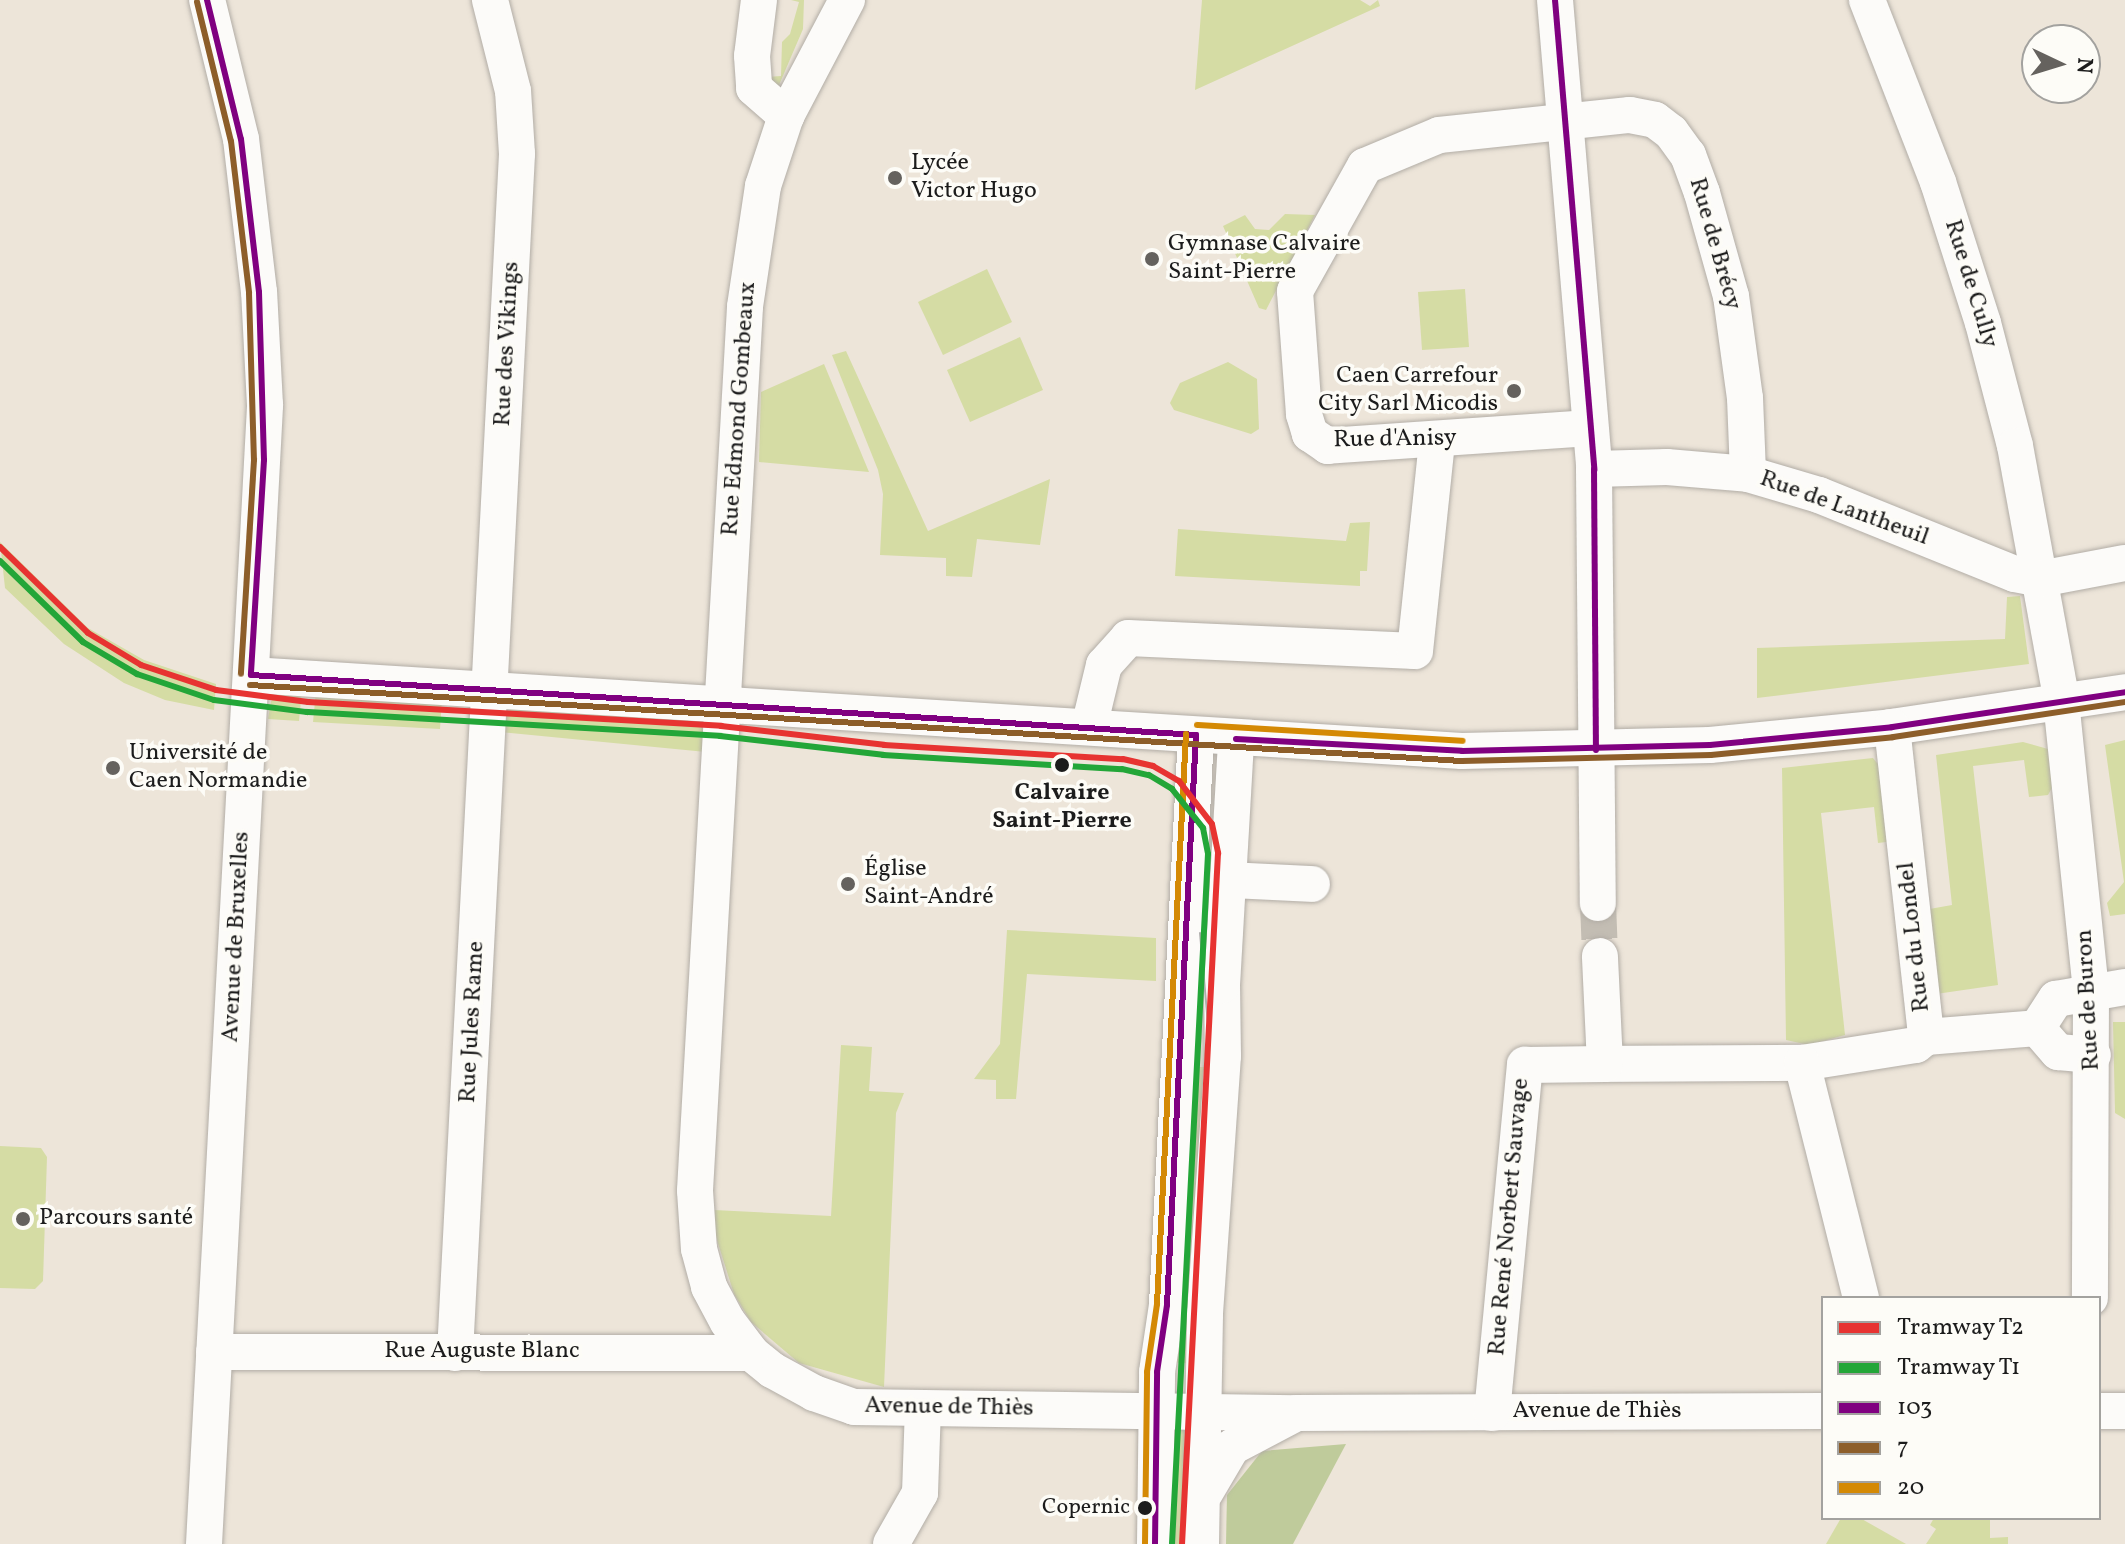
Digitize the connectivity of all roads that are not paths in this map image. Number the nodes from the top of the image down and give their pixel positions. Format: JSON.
{"nodes":[{"id":1,"x":207,"y":0,"type":"edge"},
{"id":2,"x":490,"y":0,"type":"edge"},
{"id":3,"x":759,"y":0,"type":"edge"},
{"id":4,"x":1535,"y":0,"type":"edge"},
{"id":5,"x":1555,"y":0,"type":"edge"},
{"id":6,"x":1867,"y":0,"type":"edge"},
{"id":7,"x":833,"y":6,"type":"edge"},
{"id":8,"x":1560,"y":104,"type":"junction"},
{"id":9,"x":786,"y":116,"type":"junction"},
{"id":10,"x":1590,"y":428,"type":"junction"},
{"id":11,"x":1437,"y":442,"type":"junction"},
{"id":12,"x":1594,"y":469,"type":"junction"},
{"id":13,"x":1748,"y":474,"type":"junction"},
{"id":14,"x":2125,"y":563,"type":"edge"},
{"id":15,"x":2040,"y":579,"type":"junction"},
{"id":16,"x":251,"y":675,"type":"junction"},
{"id":17,"x":490,"y":691,"type":"junction"},
{"id":18,"x":2125,"y":692,"type":"edge"},
{"id":19,"x":2061,"y":703,"type":"junction"},
{"id":20,"x":722,"y":706,"type":"junction"},
{"id":21,"x":1089,"y":727,"type":"junction"},
{"id":22,"x":1892,"y":727,"type":"junction"},
{"id":23,"x":1196,"y":735,"type":"junction"},
{"id":24,"x":1236,"y":739,"type":"junction"},
{"id":25,"x":1596,"y":750,"type":"junction"},
{"id":26,"x":1230,"y":880,"type":"junction"},
{"id":27,"x":1312,"y":884,"type":"dead end"},
{"id":28,"x":1598,"y":903,"type":"tunnel mouth"},
{"id":29,"x":1600,"y":956,"type":"tunnel mouth"},
{"id":30,"x":2108,"y":988,"type":"edge"},
{"id":31,"x":2037,"y":1028,"type":"junction"},
{"id":32,"x":1926,"y":1037,"type":"junction"},
{"id":33,"x":2093,"y":1055,"type":"junction"},
{"id":34,"x":1802,"y":1063,"type":"junction"},
{"id":35,"x":1605,"y":1064,"type":"junction"},
{"id":36,"x":2110,"y":1139,"type":"edge"},
{"id":37,"x":1860,"y":1296,"type":"edge"},
{"id":38,"x":2090,"y":1296,"type":"edge"},
{"id":39,"x":214,"y":1352,"type":"junction"},
{"id":40,"x":455,"y":1353,"type":"junction"},
{"id":41,"x":751,"y":1353,"type":"junction"},
{"id":42,"x":923,"y":1408,"type":"junction"},
{"id":43,"x":1821,"y":1411,"type":"edge"},
{"id":44,"x":2101,"y":1411,"type":"edge"},
{"id":45,"x":2125,"y":1411,"type":"edge"},
{"id":46,"x":1156,"y":1412,"type":"junction"},
{"id":47,"x":1205,"y":1413,"type":"junction"},
{"id":48,"x":1296,"y":1413,"type":"junction"},
{"id":49,"x":1492,"y":1413,"type":"junction"},
{"id":50,"x":1203,"y":1499,"type":"junction"},
{"id":51,"x":204,"y":1544,"type":"edge"},
{"id":52,"x":891,"y":1544,"type":"edge"},
{"id":53,"x":1155,"y":1544,"type":"edge"},
{"id":54,"x":1201,"y":1544,"type":"edge"}],
"edges":[{"from":1,"to":16,"type":"street","name":"Avenue de Bruxelles"},
{"from":2,"to":17,"type":"street","name":"Rue des Vikings"},
{"from":3,"to":9,"type":"street"},
{"from":4,"to":8,"type":"street"},
{"from":5,"to":8,"type":"street"},
{"from":6,"to":15,"type":"street","name":"Rue de Cully"},
{"from":7,"to":9,"type":"street","name":"Rue Edmond Gombeaux"},
{"from":8,"to":10,"type":"street"},
{"from":8,"to":11,"type":"street","name":"Rue d'Anisy"},
{"from":8,"to":13,"type":"street","name":"Rue de Brécy"},
{"from":9,"to":20,"type":"street","name":"Rue Edmond Gombeaux"},
{"from":10,"to":11,"type":"street","name":"Rue d'Anisy"},
{"from":10,"to":12,"type":"street"},
{"from":11,"to":21,"type":"street"},
{"from":12,"to":13,"type":"street","name":"Rue de Lantheuil"},
{"from":12,"to":25,"type":"street"},
{"from":13,"to":15,"type":"street","name":"Rue de Lantheuil"},
{"from":14,"to":15,"type":"street"},
{"from":15,"to":19,"type":"street","name":"Rue de Cully"},
{"from":16,"to":17,"type":"street"},
{"from":16,"to":39,"type":"street","name":"Avenue de Bruxelles"},
{"from":17,"to":20,"type":"street"},
{"from":17,"to":40,"type":"street","name":"Rue Jules Rame"},
{"from":18,"to":19,"type":"street"},
{"from":19,"to":22,"type":"street"},
{"from":19,"to":30,"type":"street","name":"Rue de Buron"},
{"from":20,"to":21,"type":"street"},
{"from":20,"to":41,"type":"street","name":"Avenue de Thiès"},
{"from":21,"to":23,"type":"street"},
{"from":22,"to":25,"type":"street"},
{"from":22,"to":32,"type":"street","name":"Rue du Londel"},
{"from":23,"to":24,"type":"street"},
{"from":23,"to":46,"type":"street"},
{"from":24,"to":25,"type":"street"},
{"from":24,"to":26,"type":"street"},
{"from":25,"to":28,"type":"street"},
{"from":26,"to":27,"type":"street"},
{"from":26,"to":47,"type":"street"},
{"from":29,"to":35,"type":"street"},
{"from":30,"to":31,"type":"street"},
{"from":30,"to":33,"type":"street","name":"Rue de Buron"},
{"from":31,"to":32,"type":"street","name":"Rue du Londel"},
{"from":31,"to":33,"type":"street"},
{"from":32,"to":34,"type":"street"},
{"from":33,"to":36,"type":"street","name":"Rue de Buron"},
{"from":34,"to":35,"type":"street"},
{"from":34,"to":37,"type":"street"},
{"from":35,"to":49,"type":"street","name":"Rue René Norbert Sauvage"},
{"from":36,"to":38,"type":"street","name":"Rue de Buron"},
{"from":39,"to":40,"type":"street","name":"Rue Auguste Blanc"},
{"from":39,"to":51,"type":"street","name":"Avenue de Bruxelles"},
{"from":40,"to":41,"type":"street","name":"Rue Auguste Blanc"},
{"from":41,"to":42,"type":"street","name":"Avenue de Thiès"},
{"from":42,"to":46,"type":"street","name":"Avenue de Thiès"},
{"from":42,"to":52,"type":"street"},
{"from":43,"to":49,"type":"street","name":"Avenue de Thiès"},
{"from":44,"to":45,"type":"street"},
{"from":46,"to":47,"type":"street","name":"Avenue de Thiès"},
{"from":46,"to":53,"type":"street"},
{"from":47,"to":48,"type":"street","name":"Avenue de Thiès"},
{"from":47,"to":50,"type":"street"},
{"from":48,"to":49,"type":"street","name":"Avenue de Thiès"},
{"from":48,"to":50,"type":"street"},
{"from":50,"to":54,"type":"street"}]}
